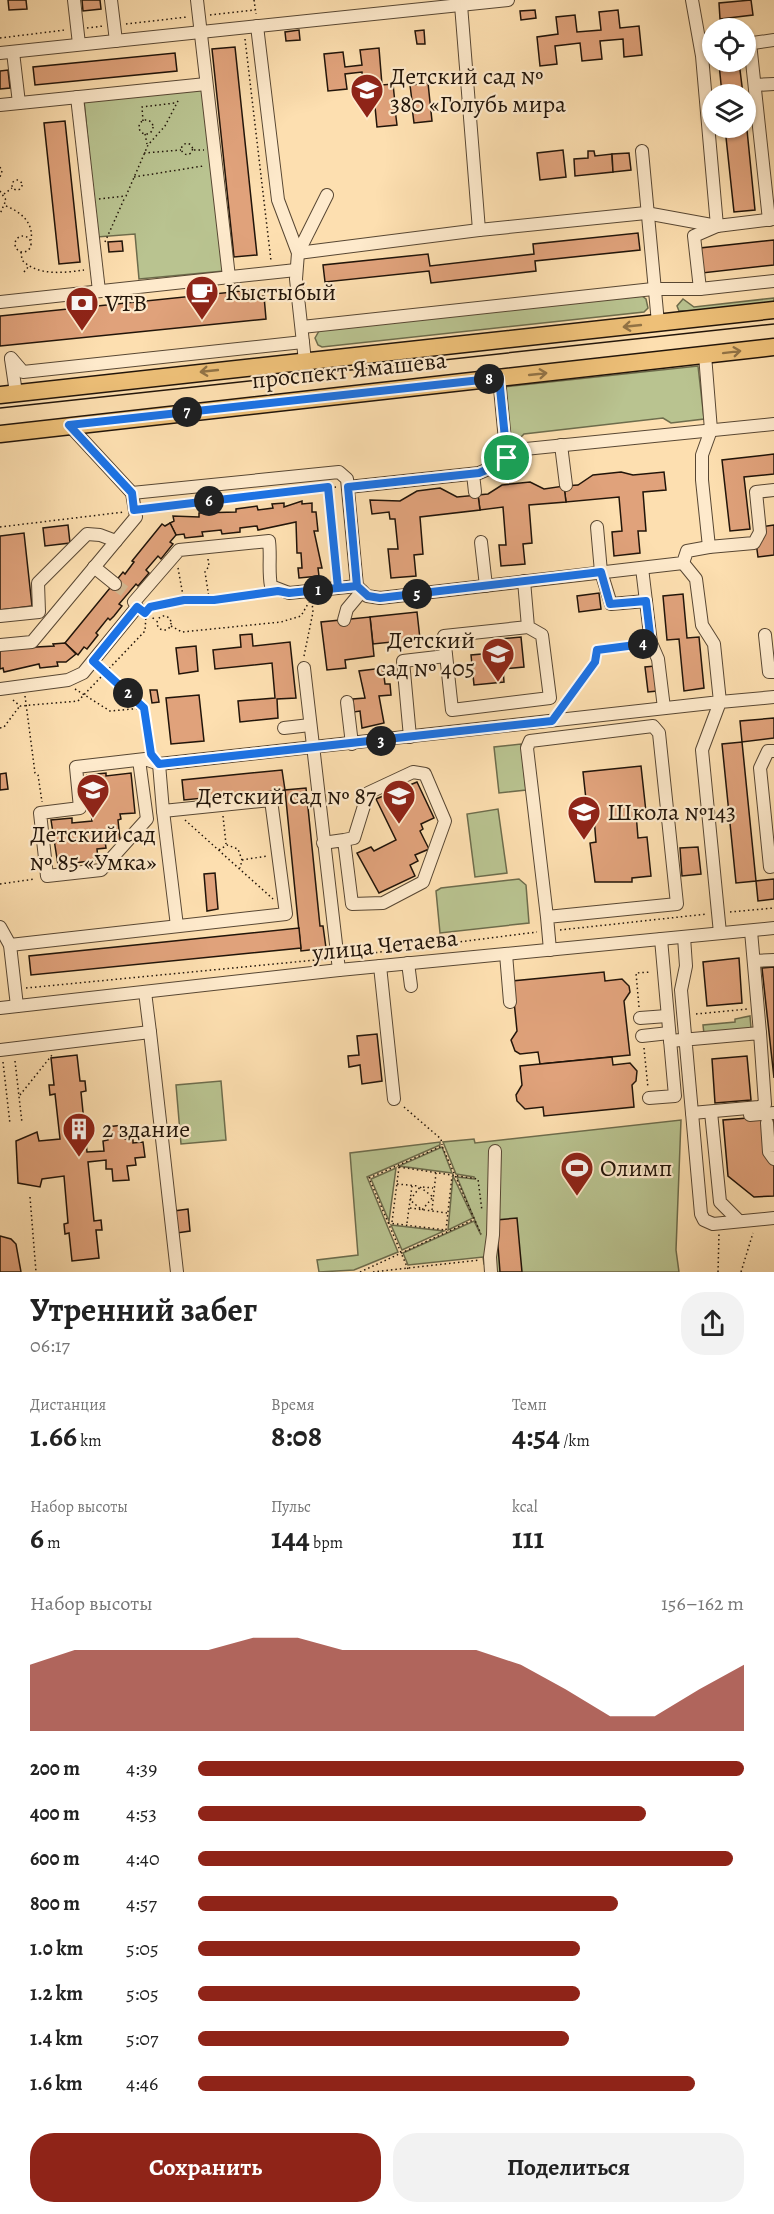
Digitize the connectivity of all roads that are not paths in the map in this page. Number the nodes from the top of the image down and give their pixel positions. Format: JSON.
{"nodes":[{"id":1,"x":74,"y":0,"type":"edge"},
{"id":2,"x":111,"y":0,"type":"edge"},
{"id":3,"x":197,"y":0,"type":"edge"},
{"id":4,"x":508,"y":0,"type":"edge"},
{"id":5,"x":692,"y":0,"type":"edge"},
{"id":6,"x":461,"y":5,"type":"junction"},
{"id":7,"x":257,"y":22,"type":"junction"},
{"id":8,"x":200,"y":32,"type":"junction"},
{"id":9,"x":702,"y":36,"type":"edge"},
{"id":10,"x":774,"y":40,"type":"edge"},
{"id":11,"x":116,"y":41,"type":"junction"},
{"id":12,"x":756,"y":43,"type":"edge"},
{"id":13,"x":79,"y":45,"type":"junction"},
{"id":14,"x":6,"y":52,"type":"edge"},
{"id":15,"x":708,"y":72,"type":"edge"},
{"id":16,"x":206,"y":84,"type":"junction"},
{"id":17,"x":774,"y":84,"type":"edge"},
{"id":18,"x":756,"y":85,"type":"edge"},
{"id":19,"x":756,"y":93,"type":"edge"},
{"id":20,"x":77,"y":97,"type":"junction"},
{"id":21,"x":19,"y":103,"type":"junction"},
{"id":22,"x":0,"y":105,"type":"edge"},
{"id":23,"x":642,"y":151,"type":"dead end"},
{"id":24,"x":327,"y":195,"type":"dead end"},
{"id":25,"x":646,"y":213,"type":"junction"},
{"id":26,"x":772,"y":220,"type":"edge"},
{"id":27,"x":717,"y":226,"type":"junction"},
{"id":28,"x":478,"y":230,"type":"junction"},
{"id":29,"x":298,"y":253,"type":"junction"},
{"id":30,"x":296,"y":270,"type":"junction"},
{"id":31,"x":230,"y":277,"type":"junction"},
{"id":32,"x":774,"y":281,"type":"edge"},
{"id":33,"x":653,"y":289,"type":"junction"},
{"id":34,"x":700,"y":289,"type":"junction"},
{"id":35,"x":99,"y":291,"type":"junction"},
{"id":36,"x":0,"y":302,"type":"edge"},
{"id":37,"x":774,"y":310,"type":"edge"},
{"id":38,"x":658,"y":323,"type":"junction"},
{"id":39,"x":302,"y":327,"type":"junction"},
{"id":40,"x":303,"y":342,"type":"junction"},
{"id":41,"x":774,"y":347,"type":"edge"},
{"id":42,"x":705,"y":356,"type":"junction"},
{"id":43,"x":5,"y":358,"type":"edge"},
{"id":44,"x":305,"y":361,"type":"junction"},
{"id":45,"x":499,"y":378,"type":"junction"},
{"id":46,"x":8,"y":394,"type":"edge"},
{"id":47,"x":774,"y":424,"type":"edge"},
{"id":48,"x":69,"y":425,"type":"junction"},
{"id":49,"x":711,"y":430,"type":"junction"},
{"id":50,"x":0,"y":434,"type":"edge"},
{"id":51,"x":561,"y":446,"type":"junction"},
{"id":52,"x":506,"y":451,"type":"junction"},
{"id":53,"x":473,"y":474,"type":"junction"},
{"id":54,"x":566,"y":484,"type":"dead end"},
{"id":55,"x":343,"y":487,"type":"junction"},
{"id":56,"x":774,"y":490,"type":"edge"},
{"id":57,"x":475,"y":492,"type":"dead end"},
{"id":58,"x":132,"y":493,"type":"junction"},
{"id":59,"x":597,"y":527,"type":"dead end"},
{"id":60,"x":116,"y":541,"type":"junction"},
{"id":61,"x":481,"y":542,"type":"dead end"},
{"id":62,"x":709,"y":547,"type":"junction"},
{"id":63,"x":367,"y":549,"type":"dead end"},
{"id":64,"x":354,"y":550,"type":"junction"},
{"id":65,"x":683,"y":563,"type":"junction"},
{"id":66,"x":94,"y":567,"type":"junction"},
{"id":67,"x":642,"y":568,"type":"junction"},
{"id":68,"x":601,"y":572,"type":"junction"},
{"id":69,"x":524,"y":581,"type":"junction"},
{"id":70,"x":115,"y":584,"type":"tunnel mouth"},
{"id":71,"x":486,"y":586,"type":"junction"},
{"id":72,"x":359,"y":588,"type":"junction"},
{"id":73,"x":646,"y":601,"type":"junction"},
{"id":74,"x":0,"y":616,"type":"edge"},
{"id":75,"x":344,"y":620,"type":"dead end"},
{"id":76,"x":528,"y":627,"type":"junction"},
{"id":77,"x":765,"y":635,"type":"dead end"},
{"id":78,"x":0,"y":645,"type":"edge"},
{"id":79,"x":446,"y":656,"type":"junction"},
{"id":80,"x":304,"y":668,"type":"road end"},
{"id":81,"x":774,"y":672,"type":"edge"},
{"id":82,"x":0,"y":689,"type":"edge"},
{"id":83,"x":774,"y":697,"type":"edge"},
{"id":84,"x":347,"y":702,"type":"dead end"},
{"id":85,"x":720,"y":702,"type":"junction"},
{"id":86,"x":664,"y":708,"type":"junction"},
{"id":87,"x":310,"y":725,"type":"junction"},
{"id":88,"x":284,"y":728,"type":"dead end"},
{"id":89,"x":410,"y":738,"type":"junction"},
{"id":90,"x":352,"y":744,"type":"junction"},
{"id":91,"x":312,"y":749,"type":"junction"},
{"id":92,"x":774,"y":751,"type":"edge"},
{"id":93,"x":139,"y":760,"type":"junction"},
{"id":94,"x":159,"y":764,"type":"junction"},
{"id":95,"x":168,"y":810,"type":"junction"},
{"id":96,"x":344,"y":840,"type":"junction"},
{"id":97,"x":323,"y":843,"type":"junction"},
{"id":98,"x":774,"y":866,"type":"edge"},
{"id":99,"x":547,"y":917,"type":"junction"},
{"id":100,"x":177,"y":926,"type":"junction"},
{"id":101,"x":0,"y":927,"type":"edge"},
{"id":102,"x":774,"y":928,"type":"edge"},
{"id":103,"x":751,"y":931,"type":"junction"},
{"id":104,"x":720,"y":933,"type":"junction"},
{"id":105,"x":684,"y":937,"type":"junction"},
{"id":106,"x":661,"y":939,"type":"junction"},
{"id":107,"x":10,"y":945,"type":"junction"},
{"id":108,"x":550,"y":950,"type":"junction"},
{"id":109,"x":506,"y":954,"type":"junction"},
{"id":110,"x":774,"y":960,"type":"edge"},
{"id":111,"x":754,"y":961,"type":"junction"},
{"id":112,"x":408,"y":963,"type":"junction"},
{"id":113,"x":338,"y":964,"type":"junction"},
{"id":114,"x":380,"y":966,"type":"junction"},
{"id":115,"x":411,"y":986,"type":"dead end"},
{"id":116,"x":145,"y":992,"type":"junction"},
{"id":117,"x":510,"y":1002,"type":"dead end"},
{"id":118,"x":17,"y":1006,"type":"junction"},
{"id":119,"x":0,"y":1008,"type":"edge"},
{"id":120,"x":668,"y":1016,"type":"junction"},
{"id":121,"x":640,"y":1018,"type":"dead end"},
{"id":122,"x":150,"y":1032,"type":"junction"},
{"id":123,"x":760,"y":1034,"type":"junction"},
{"id":124,"x":642,"y":1036,"type":"dead end"},
{"id":125,"x":670,"y":1037,"type":"junction"},
{"id":126,"x":685,"y":1040,"type":"junction"},
{"id":127,"x":5,"y":1049,"type":"edge"},
{"id":128,"x":649,"y":1098,"type":"dead end"},
{"id":129,"x":394,"y":1099,"type":"road end"},
{"id":130,"x":711,"y":1115,"type":"junction"},
{"id":131,"x":692,"y":1117,"type":"junction"},
{"id":132,"x":770,"y":1118,"type":"edge"},
{"id":133,"x":495,"y":1151,"type":"dead end"},
{"id":134,"x":774,"y":1159,"type":"edge"},
{"id":135,"x":774,"y":1218,"type":"edge"},
{"id":136,"x":739,"y":1221,"type":"junction"},
{"id":137,"x":177,"y":1272,"type":"edge"},
{"id":138,"x":491,"y":1272,"type":"edge"}],
"edges":[{"from":1,"to":13,"type":"street"},
{"from":2,"to":11,"type":"street"},
{"from":3,"to":8,"type":"street"},
{"from":4,"to":6,"type":"street"},
{"from":5,"to":9,"type":"street"},
{"from":6,"to":7,"type":"street"},
{"from":6,"to":28,"type":"street"},
{"from":7,"to":8,"type":"street"},
{"from":7,"to":29,"type":"street"},
{"from":8,"to":11,"type":"street"},
{"from":8,"to":16,"type":"street"},
{"from":10,"to":12,"type":"street"},
{"from":11,"to":13,"type":"street"},
{"from":13,"to":14,"type":"street"},
{"from":14,"to":21,"type":"street"},
{"from":15,"to":27,"type":"street"},
{"from":16,"to":20,"type":"street"},
{"from":16,"to":31,"type":"street"},
{"from":17,"to":18,"type":"street"},
{"from":19,"to":26,"type":"street"},
{"from":20,"to":21,"type":"street"},
{"from":20,"to":35,"type":"street"},
{"from":21,"to":22,"type":"street"},
{"from":23,"to":25,"type":"street"},
{"from":24,"to":29,"type":"street"},
{"from":25,"to":27,"type":"street"},
{"from":25,"to":28,"type":"street"},
{"from":25,"to":33,"type":"street"},
{"from":26,"to":27,"type":"street"},
{"from":27,"to":34,"type":"street"},
{"from":28,"to":29,"type":"street"},
{"from":29,"to":30,"type":"street"},
{"from":30,"to":31,"type":"street"},
{"from":30,"to":39,"type":"street"},
{"from":31,"to":35,"type":"street"},
{"from":32,"to":34,"type":"street"},
{"from":33,"to":34,"type":"street"},
{"from":33,"to":38,"type":"street"},
{"from":33,"to":39,"type":"street"},
{"from":35,"to":36,"type":"street"},
{"from":37,"to":38,"type":"main road","name":"проспект Ямашева"},
{"from":38,"to":44,"type":"main road","name":"проспект Ямашева","one_way":true},
{"from":39,"to":40,"type":"street"},
{"from":40,"to":43,"type":"street"},
{"from":40,"to":44,"type":"street"},
{"from":42,"to":41,"type":"main road","name":"проспект Ямашева","one_way":true},
{"from":45,"to":42,"type":"main road","name":"проспект Ямашева","one_way":true},
{"from":42,"to":49,"type":"street"},
{"from":43,"to":46,"type":"street"},
{"from":44,"to":46,"type":"main road","name":"проспект Ямашева","one_way":true},
{"from":45,"to":48,"type":"main road","name":"проспект Ямашева"},
{"from":45,"to":52,"type":"street"},
{"from":47,"to":49,"type":"street"},
{"from":48,"to":50,"type":"main road","name":"проспект Ямашева"},
{"from":48,"to":58,"type":"street"},
{"from":49,"to":51,"type":"street"},
{"from":49,"to":62,"type":"street"},
{"from":51,"to":52,"type":"street"},
{"from":51,"to":54,"type":"street"},
{"from":52,"to":53,"type":"street"},
{"from":53,"to":55,"type":"street"},
{"from":53,"to":57,"type":"street"},
{"from":55,"to":58,"type":"street"},
{"from":55,"to":64,"type":"street"},
{"from":56,"to":62,"type":"street"},
{"from":58,"to":60,"type":"street"},
{"from":59,"to":68,"type":"street"},
{"from":60,"to":66,"type":"street"},
{"from":60,"to":74,"type":"street"},
{"from":61,"to":71,"type":"street"},
{"from":62,"to":65,"type":"street"},
{"from":63,"to":64,"type":"street"},
{"from":64,"to":72,"type":"street"},
{"from":65,"to":67,"type":"street"},
{"from":65,"to":85,"type":"street"},
{"from":66,"to":70,"type":"street"},
{"from":66,"to":78,"type":"street"},
{"from":67,"to":68,"type":"street"},
{"from":67,"to":73,"type":"street"},
{"from":68,"to":69,"type":"street"},
{"from":68,"to":73,"type":"street"},
{"from":69,"to":71,"type":"street"},
{"from":69,"to":76,"type":"street"},
{"from":71,"to":72,"type":"street"},
{"from":72,"to":75,"type":"street"},
{"from":72,"to":82,"type":"street"},
{"from":73,"to":86,"type":"street"},
{"from":76,"to":79,"type":"street"},
{"from":76,"to":79,"type":"street"},
{"from":77,"to":81,"type":"street"},
{"from":79,"to":89,"type":"street"},
{"from":80,"to":87,"type":"street"},
{"from":83,"to":85,"type":"street"},
{"from":84,"to":90,"type":"street"},
{"from":85,"to":86,"type":"street"},
{"from":85,"to":104,"type":"street"},
{"from":86,"to":89,"type":"street"},
{"from":87,"to":88,"type":"street"},
{"from":87,"to":91,"type":"street"},
{"from":89,"to":90,"type":"street"},
{"from":90,"to":91,"type":"street"},
{"from":91,"to":94,"type":"street"},
{"from":91,"to":97,"type":"street"},
{"from":92,"to":98,"type":"street"},
{"from":93,"to":93,"type":"street"},
{"from":93,"to":94,"type":"street"},
{"from":94,"to":95,"type":"street"},
{"from":95,"to":100,"type":"street"},
{"from":95,"to":100,"type":"street"},
{"from":96,"to":96,"type":"street"},
{"from":96,"to":97,"type":"street"},
{"from":97,"to":113,"type":"street"},
{"from":99,"to":99,"type":"street"},
{"from":99,"to":108,"type":"street"},
{"from":100,"to":107,"type":"street"},
{"from":101,"to":107,"type":"street"},
{"from":102,"to":103,"type":"street","name":"улица Четаева"},
{"from":103,"to":104,"type":"street","name":"улица Четаева"},
{"from":103,"to":111,"type":"street"},
{"from":104,"to":105,"type":"street","name":"улица Четаева"},
{"from":105,"to":106,"type":"street","name":"улица Четаева"},
{"from":105,"to":126,"type":"street"},
{"from":106,"to":108,"type":"street","name":"улица Четаева"},
{"from":106,"to":120,"type":"street"},
{"from":107,"to":118,"type":"street"},
{"from":108,"to":109,"type":"street","name":"улица Четаева"},
{"from":109,"to":112,"type":"street","name":"улица Четаева"},
{"from":109,"to":117,"type":"street"},
{"from":110,"to":111,"type":"street"},
{"from":111,"to":123,"type":"street"},
{"from":112,"to":114,"type":"street","name":"улица Четаева"},
{"from":112,"to":115,"type":"street"},
{"from":113,"to":114,"type":"street","name":"улица Четаева"},
{"from":113,"to":116,"type":"street","name":"улица Четаева"},
{"from":114,"to":129,"type":"street"},
{"from":116,"to":118,"type":"street","name":"улица Четаева"},
{"from":116,"to":122,"type":"street"},
{"from":118,"to":119,"type":"street","name":"улица Четаева"},
{"from":120,"to":121,"type":"street"},
{"from":120,"to":125,"type":"street"},
{"from":122,"to":127,"type":"street"},
{"from":122,"to":137,"type":"street"},
{"from":123,"to":126,"type":"street"},
{"from":123,"to":130,"type":"street"},
{"from":124,"to":125,"type":"street"},
{"from":125,"to":126,"type":"street"},
{"from":125,"to":128,"type":"street"},
{"from":126,"to":131,"type":"street"},
{"from":130,"to":131,"type":"street"},
{"from":130,"to":132,"type":"street"},
{"from":130,"to":136,"type":"street"},
{"from":131,"to":136,"type":"street"},
{"from":132,"to":134,"type":"street"},
{"from":133,"to":138,"type":"street"},
{"from":135,"to":136,"type":"street"}]}
